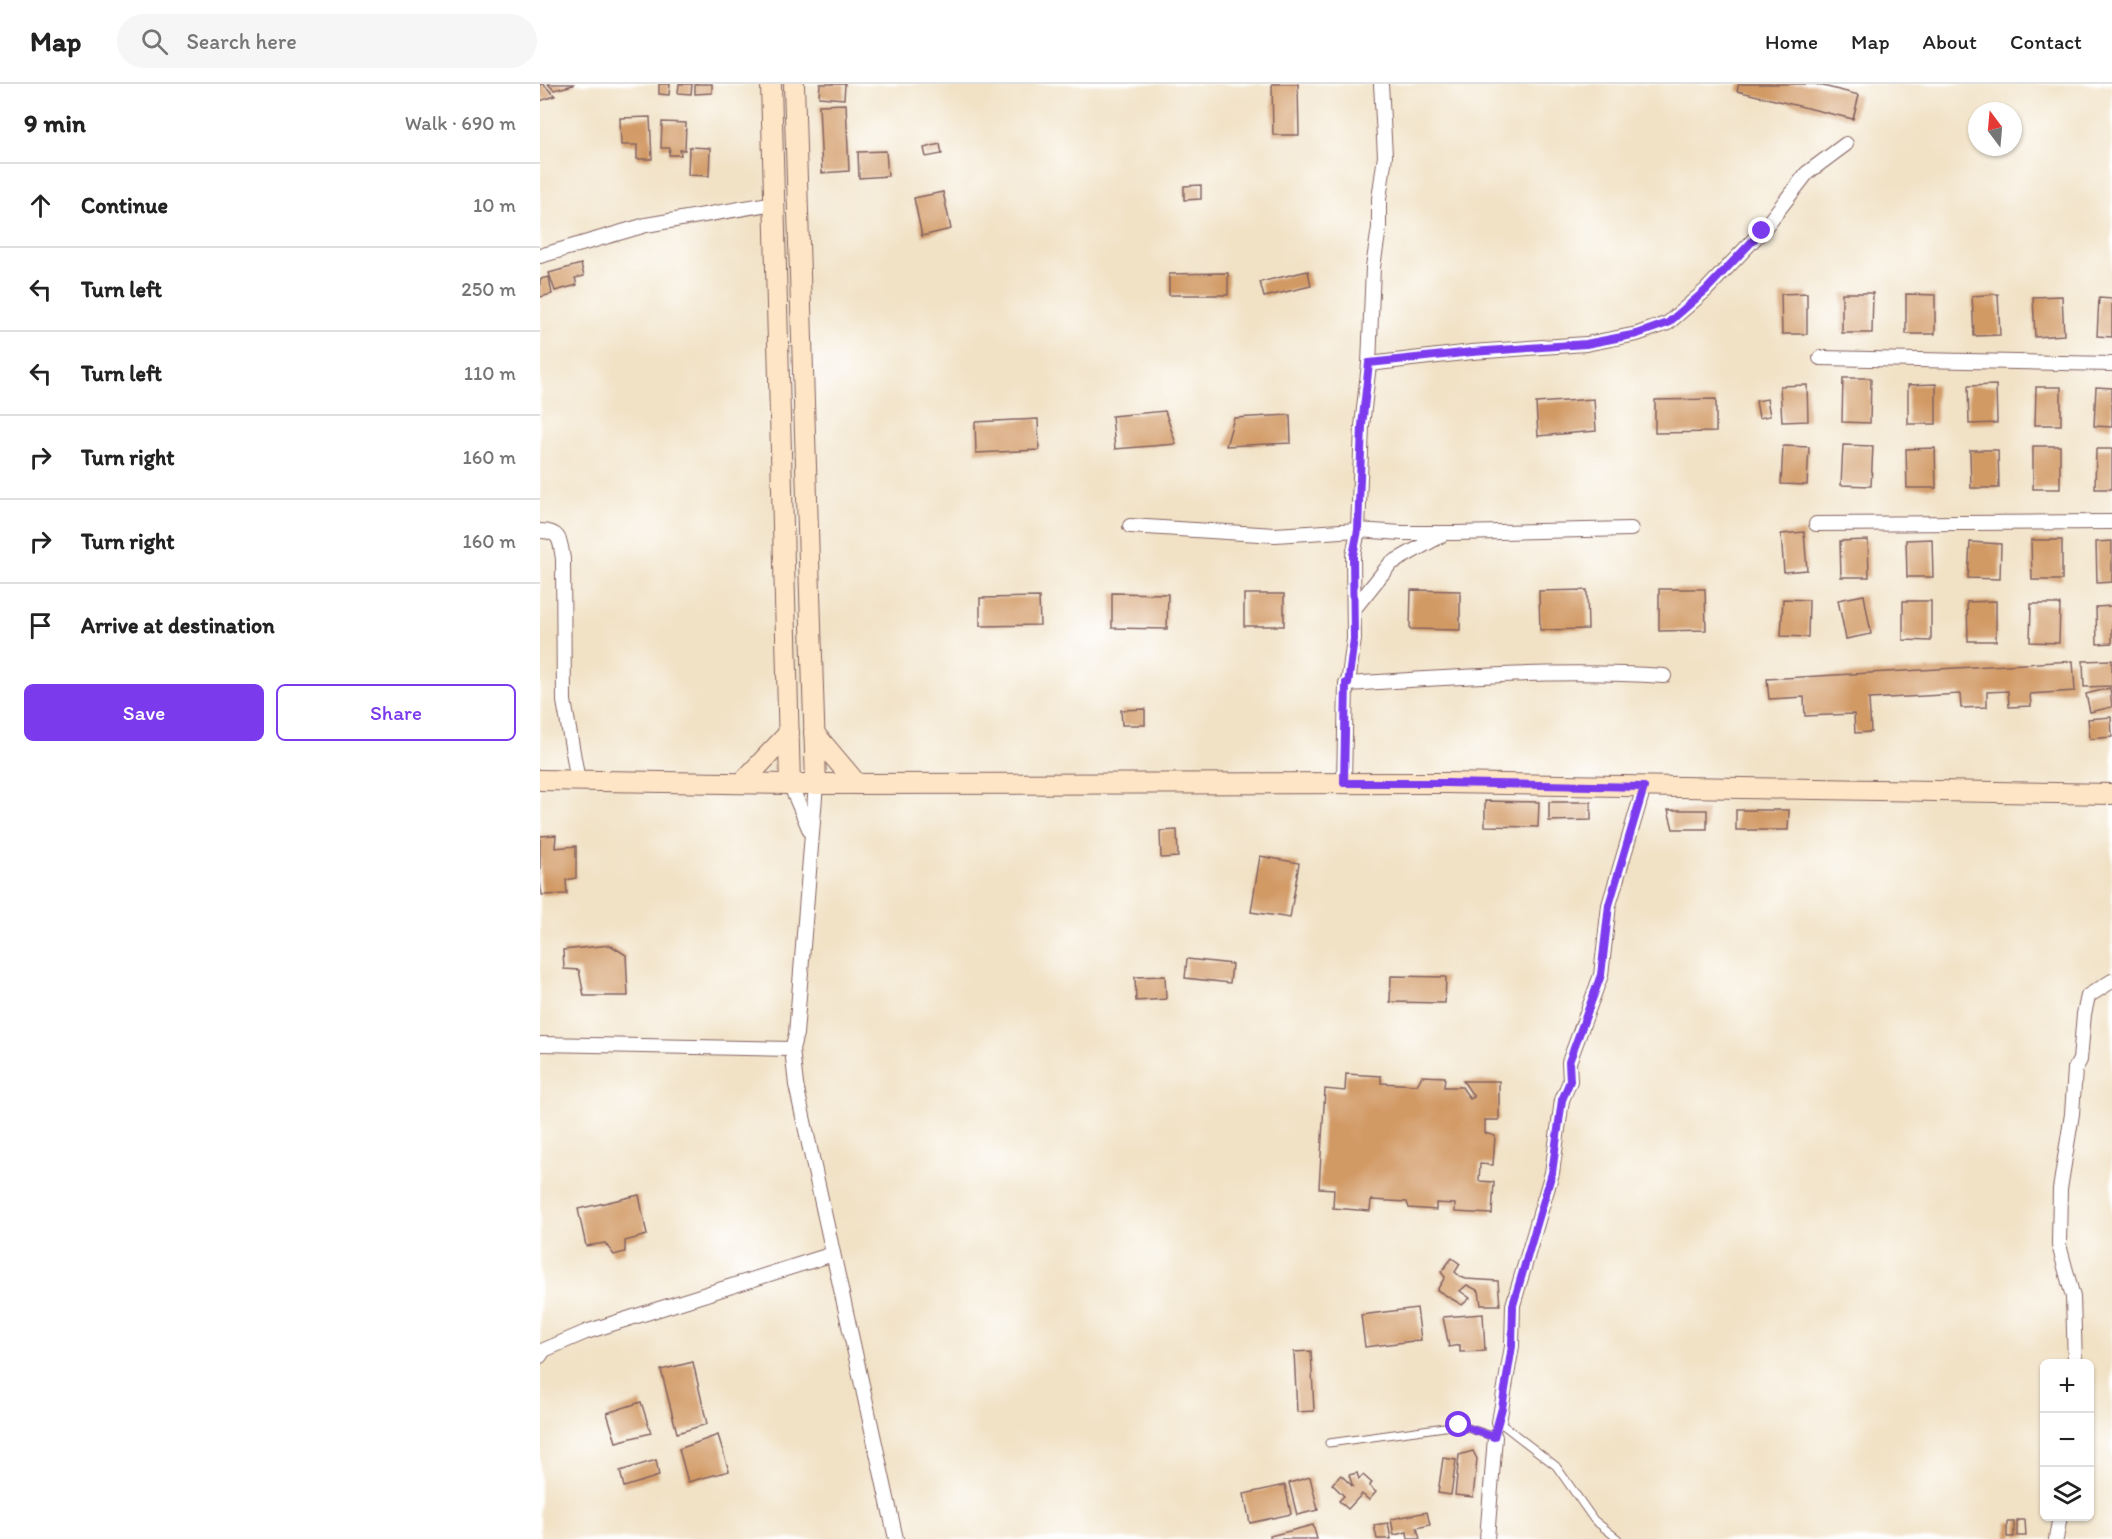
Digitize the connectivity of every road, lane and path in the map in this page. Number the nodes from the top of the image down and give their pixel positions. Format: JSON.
{"nodes":[{"id":1,"x":771,"y":84,"type":"edge"},
{"id":2,"x":794,"y":84,"type":"edge"},
{"id":3,"x":1381,"y":84,"type":"edge"},
{"id":4,"x":1846,"y":144,"type":"dead end"},
{"id":5,"x":774,"y":203,"type":"junction"},
{"id":6,"x":540,"y":256,"type":"edge"},
{"id":7,"x":801,"y":331,"type":"junction"},
{"id":8,"x":778,"y":333,"type":"junction"},
{"id":9,"x":1820,"y":358,"type":"dead end"},
{"id":10,"x":1369,"y":363,"type":"junction"},
{"id":11,"x":2112,"y":364,"type":"edge"},
{"id":12,"x":2112,"y":522,"type":"edge"},
{"id":13,"x":1816,"y":524,"type":"dead end"},
{"id":14,"x":1130,"y":526,"type":"dead end"},
{"id":15,"x":1631,"y":529,"type":"dead end"},
{"id":16,"x":1358,"y":530,"type":"junction"},
{"id":17,"x":540,"y":531,"type":"edge"},
{"id":18,"x":1445,"y":533,"type":"junction"},
{"id":19,"x":1354,"y":609,"type":"junction"},
{"id":20,"x":1664,"y":676,"type":"dead end"},
{"id":21,"x":1348,"y":684,"type":"junction"},
{"id":22,"x":789,"y":733,"type":"junction"},
{"id":23,"x":814,"y":733,"type":"junction"},
{"id":24,"x":540,"y":780,"type":"edge"},
{"id":25,"x":578,"y":782,"type":"junction"},
{"id":26,"x":742,"y":783,"type":"junction"},
{"id":27,"x":1344,"y":783,"type":"junction"},
{"id":28,"x":790,"y":784,"type":"junction"},
{"id":29,"x":816,"y":784,"type":"junction"},
{"id":30,"x":857,"y":784,"type":"junction"},
{"id":31,"x":1644,"y":787,"type":"junction"},
{"id":32,"x":2112,"y":794,"type":"edge"},
{"id":33,"x":811,"y":835,"type":"junction"},
{"id":34,"x":2112,"y":981,"type":"edge"},
{"id":35,"x":540,"y":1044,"type":"edge"},
{"id":36,"x":792,"y":1049,"type":"junction"},
{"id":37,"x":833,"y":1254,"type":"junction"},
{"id":38,"x":540,"y":1356,"type":"edge"},
{"id":39,"x":2075,"y":1359,"type":"edge"},
{"id":40,"x":1498,"y":1422,"type":"junction"},
{"id":41,"x":1494,"y":1437,"type":"junction"},
{"id":42,"x":1329,"y":1443,"type":"dead end"},
{"id":43,"x":2059,"y":1521,"type":"edge"},
{"id":44,"x":896,"y":1539,"type":"edge"},
{"id":45,"x":1487,"y":1539,"type":"edge"},
{"id":46,"x":1618,"y":1539,"type":"edge"},
{"id":47,"x":2056,"y":1539,"type":"edge"}],
"edges":[{"from":1,"to":5,"type":"main road"},
{"from":2,"to":7,"type":"main road"},
{"from":3,"to":10,"type":"street"},
{"from":4,"to":10,"type":"street"},
{"from":5,"to":6,"type":"street"},
{"from":5,"to":8,"type":"main road"},
{"from":7,"to":8,"type":"main road"},
{"from":7,"to":23,"type":"main road"},
{"from":8,"to":22,"type":"main road"},
{"from":9,"to":11,"type":"street"},
{"from":10,"to":16,"type":"street"},
{"from":12,"to":13,"type":"street"},
{"from":14,"to":16,"type":"street"},
{"from":15,"to":18,"type":"street"},
{"from":16,"to":18,"type":"street"},
{"from":16,"to":19,"type":"street"},
{"from":17,"to":25,"type":"street"},
{"from":18,"to":19,"type":"street"},
{"from":19,"to":21,"type":"street"},
{"from":20,"to":21,"type":"street"},
{"from":21,"to":27,"type":"street"},
{"from":22,"to":26,"type":"main road"},
{"from":22,"to":28,"type":"main road"},
{"from":23,"to":29,"type":"main road"},
{"from":23,"to":30,"type":"main road"},
{"from":24,"to":25,"type":"main road"},
{"from":25,"to":26,"type":"main road"},
{"from":26,"to":28,"type":"main road"},
{"from":27,"to":30,"type":"main road"},
{"from":27,"to":31,"type":"main road"},
{"from":28,"to":29,"type":"main road"},
{"from":28,"to":33,"type":"street"},
{"from":29,"to":30,"type":"main road"},
{"from":29,"to":33,"type":"street"},
{"from":31,"to":32,"type":"main road"},
{"from":31,"to":40,"type":"street"},
{"from":33,"to":36,"type":"street"},
{"from":34,"to":39,"type":"street"},
{"from":35,"to":36,"type":"street"},
{"from":36,"to":37,"type":"street"},
{"from":37,"to":38,"type":"street"},
{"from":37,"to":44,"type":"street"},
{"from":40,"to":41,"type":"lane"},
{"from":40,"to":46,"type":"lane"},
{"from":41,"to":42,"type":"lane"},
{"from":41,"to":45,"type":"street"},
{"from":43,"to":47,"type":"street"}]}
